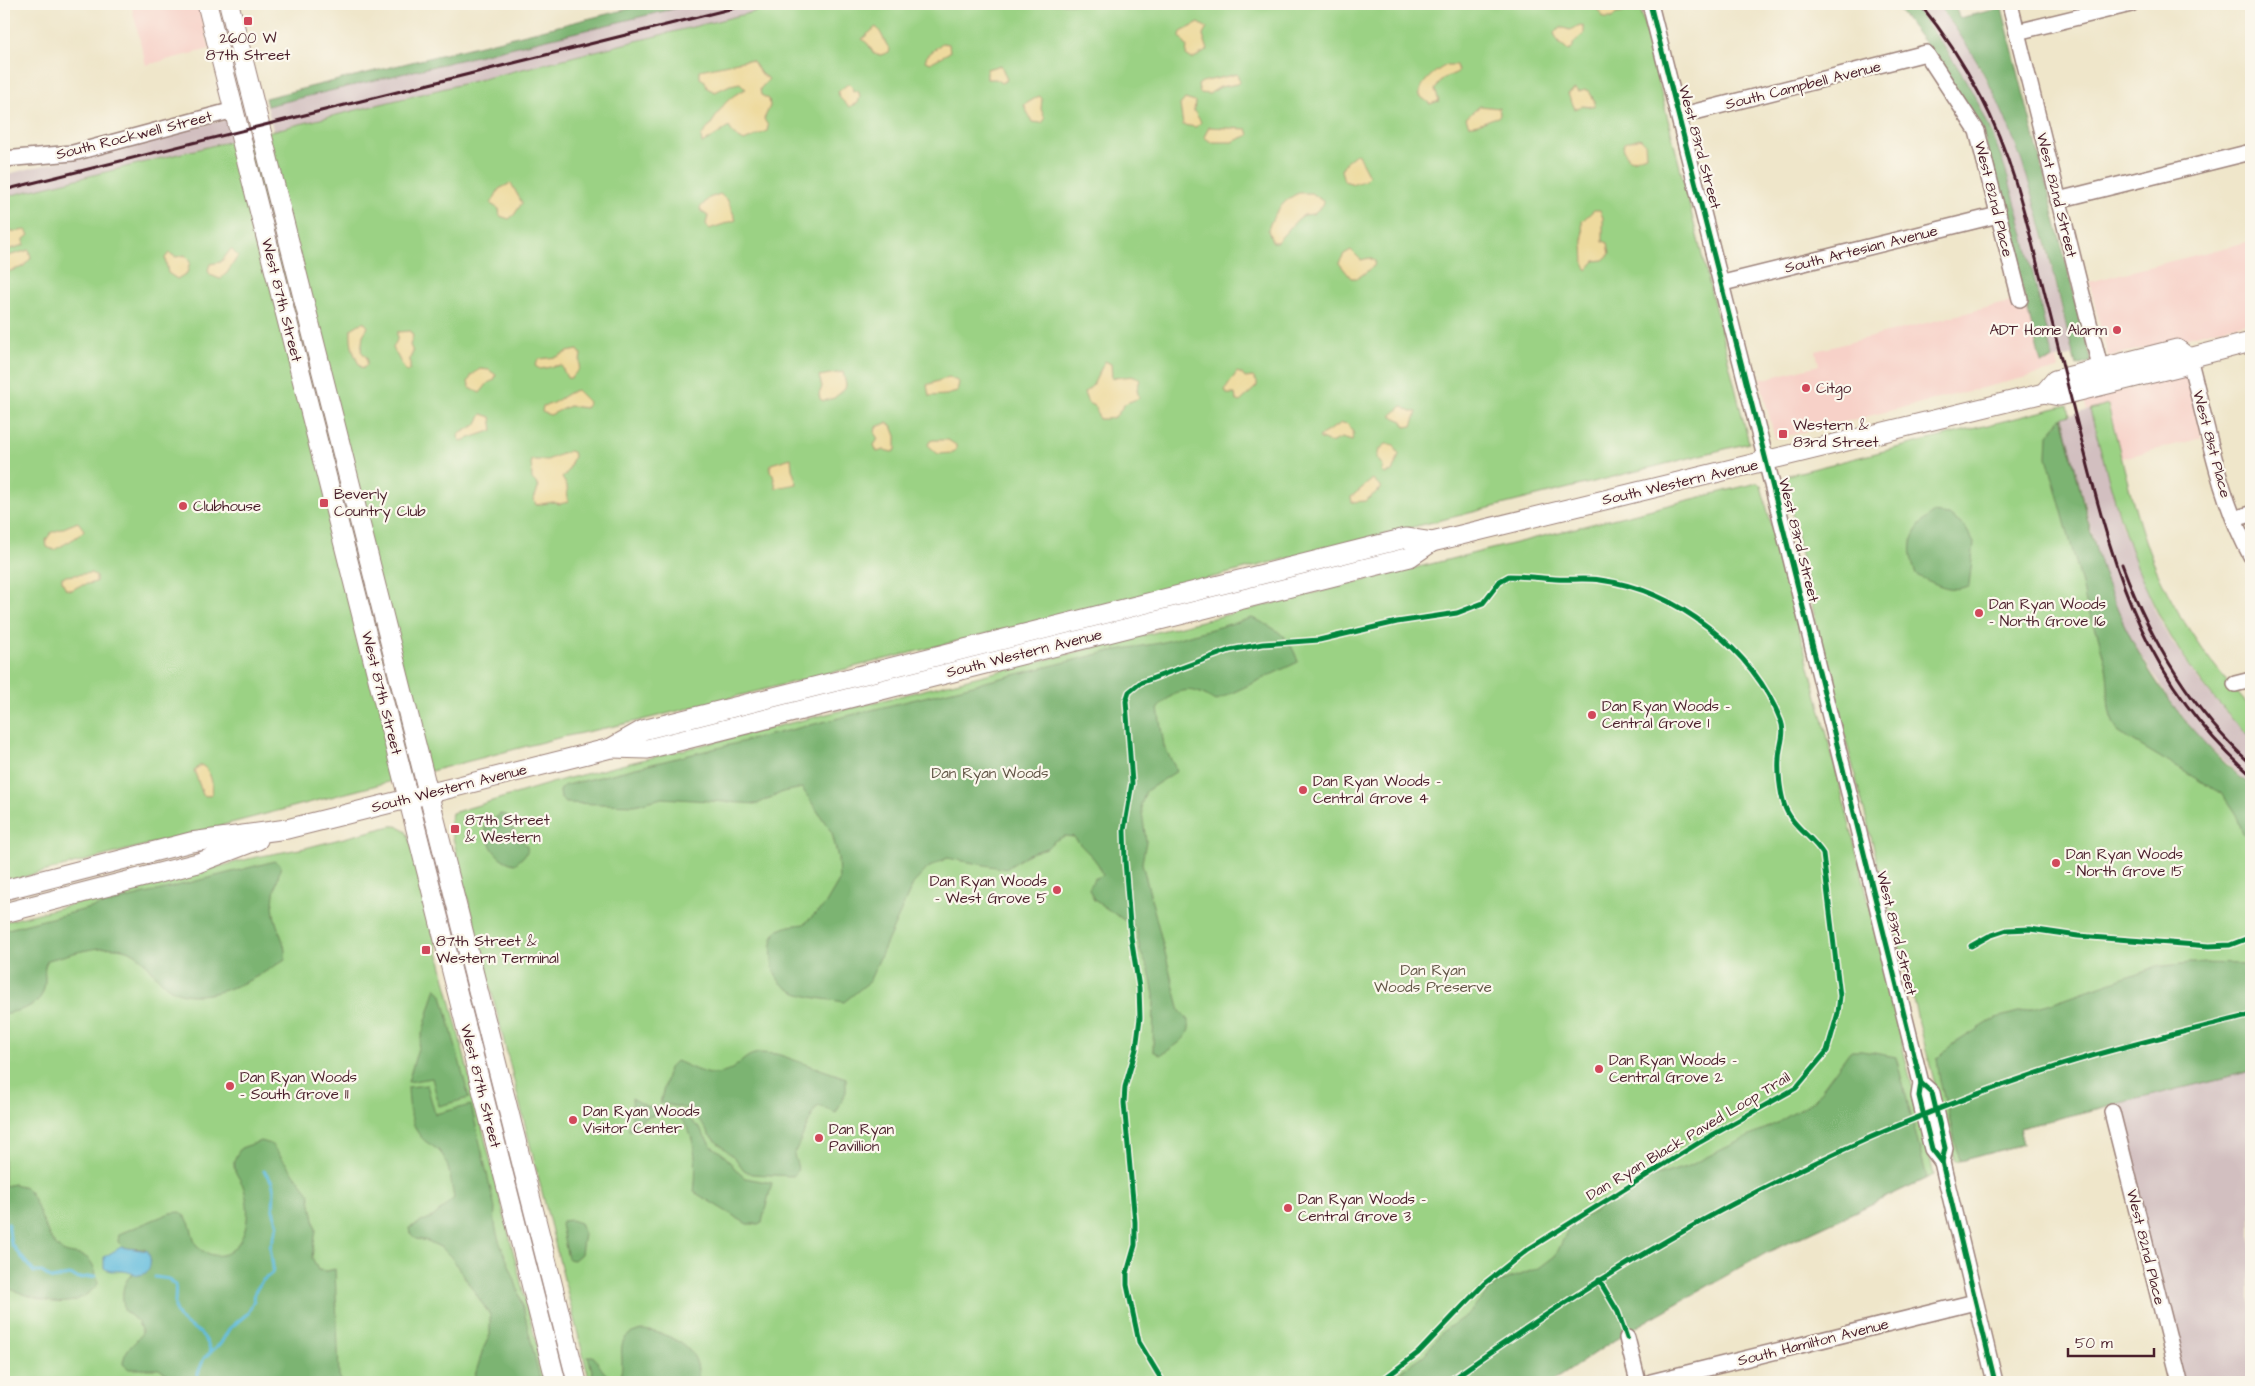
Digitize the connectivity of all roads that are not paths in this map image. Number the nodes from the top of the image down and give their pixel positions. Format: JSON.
{"nodes":[{"id":1,"x":207,"y":4,"type":"edge"},
{"id":2,"x":229,"y":4,"type":"edge"},
{"id":3,"x":1650,"y":4,"type":"edge"},
{"id":4,"x":2010,"y":4,"type":"edge"},
{"id":5,"x":2130,"y":4,"type":"edge"},
{"id":6,"x":2017,"y":32,"type":"junction"},
{"id":7,"x":1926,"y":53,"type":"joint"},
{"id":8,"x":234,"y":110,"type":"junction"},
{"id":9,"x":1679,"y":116,"type":"junction"},
{"id":10,"x":2251,"y":152,"type":"edge"},
{"id":11,"x":4,"y":159,"type":"edge"},
{"id":12,"x":2058,"y":200,"type":"junction"},
{"id":13,"x":1998,"y":215,"type":"junction"},
{"id":14,"x":1723,"y":283,"type":"junction"},
{"id":15,"x":2020,"y":299,"type":"dead end"},
{"id":16,"x":2251,"y":342,"type":"edge"},
{"id":17,"x":2190,"y":358,"type":"junction"},
{"id":18,"x":2102,"y":377,"type":"junction"},
{"id":19,"x":1766,"y":461,"type":"junction"},
{"id":20,"x":2251,"y":514,"type":"edge"},
{"id":21,"x":2234,"y":519,"type":"junction"},
{"id":22,"x":2251,"y":556,"type":"edge"},
{"id":23,"x":2251,"y":680,"type":"edge"},
{"id":24,"x":2235,"y":684,"type":"dead end"},
{"id":25,"x":429,"y":793,"type":"junction"},
{"id":26,"x":408,"y":798,"type":"junction"},
{"id":27,"x":287,"y":829,"type":"junction"},
{"id":28,"x":4,"y":890,"type":"edge"},
{"id":29,"x":4,"y":913,"type":"edge"},
{"id":30,"x":2112,"y":1112,"type":"dead end"},
{"id":31,"x":1975,"y":1302,"type":"junction"},
{"id":32,"x":1627,"y":1338,"type":"dead end"},
{"id":33,"x":556,"y":1382,"type":"edge"},
{"id":34,"x":577,"y":1382,"type":"edge"},
{"id":35,"x":1638,"y":1382,"type":"edge"},
{"id":36,"x":1651,"y":1382,"type":"edge"},
{"id":37,"x":1995,"y":1382,"type":"edge"},
{"id":38,"x":2180,"y":1382,"type":"edge"}],
"edges":[{"from":1,"to":8,"type":"main road","name":"West 87th Street"},
{"from":2,"to":25,"type":"main road","name":"West 87th Street"},
{"from":3,"to":9,"type":"street","name":"West 83rd Street"},
{"from":4,"to":6,"type":"street","name":"West 82nd Street"},
{"from":5,"to":6,"type":"street"},
{"from":6,"to":12,"type":"street","name":"West 82nd Street"},
{"from":7,"to":9,"type":"street","name":"South Campbell Avenue"},
{"from":7,"to":13,"type":"street","name":"West 82nd Place"},
{"from":8,"to":11,"type":"street","name":"South Rockwell Street"},
{"from":8,"to":26,"type":"main road","name":"West 87th Street"},
{"from":9,"to":14,"type":"street","name":"West 83rd Street"},
{"from":10,"to":12,"type":"street"},
{"from":12,"to":18,"type":"street","name":"West 82nd Street"},
{"from":13,"to":14,"type":"street","name":"South Artesian Avenue"},
{"from":13,"to":15,"type":"street","name":"West 82nd Place"},
{"from":14,"to":19,"type":"street","name":"West 83rd Street"},
{"from":16,"to":17,"type":"main road"},
{"from":17,"to":18,"type":"main road","name":"South Western Avenue"},
{"from":17,"to":21,"type":"street","name":"West 81st Place"},
{"from":18,"to":19,"type":"main road","name":"South Western Avenue"},
{"from":19,"to":25,"type":"main road","name":"South Western Avenue"},
{"from":19,"to":31,"type":"street","name":"West 83rd Street"},
{"from":20,"to":21,"type":"street"},
{"from":21,"to":22,"type":"street","name":"West 81st Place"},
{"from":23,"to":24,"type":"street"},
{"from":25,"to":26,"type":"main road","name":"South Western Avenue"},
{"from":25,"to":34,"type":"main road","name":"West 87th Street"},
{"from":26,"to":27,"type":"main road","name":"South Western Avenue"},
{"from":26,"to":33,"type":"main road","name":"West 87th Street"},
{"from":27,"to":28,"type":"main road","name":"South Western Avenue"},
{"from":27,"to":29,"type":"main road","name":"South Western Avenue"},
{"from":30,"to":38,"type":"street","name":"West 82nd Place"},
{"from":31,"to":36,"type":"street","name":"South Hamilton Avenue"},
{"from":31,"to":37,"type":"street","name":"West 83rd Street"},
{"from":32,"to":35,"type":"street"}]}
